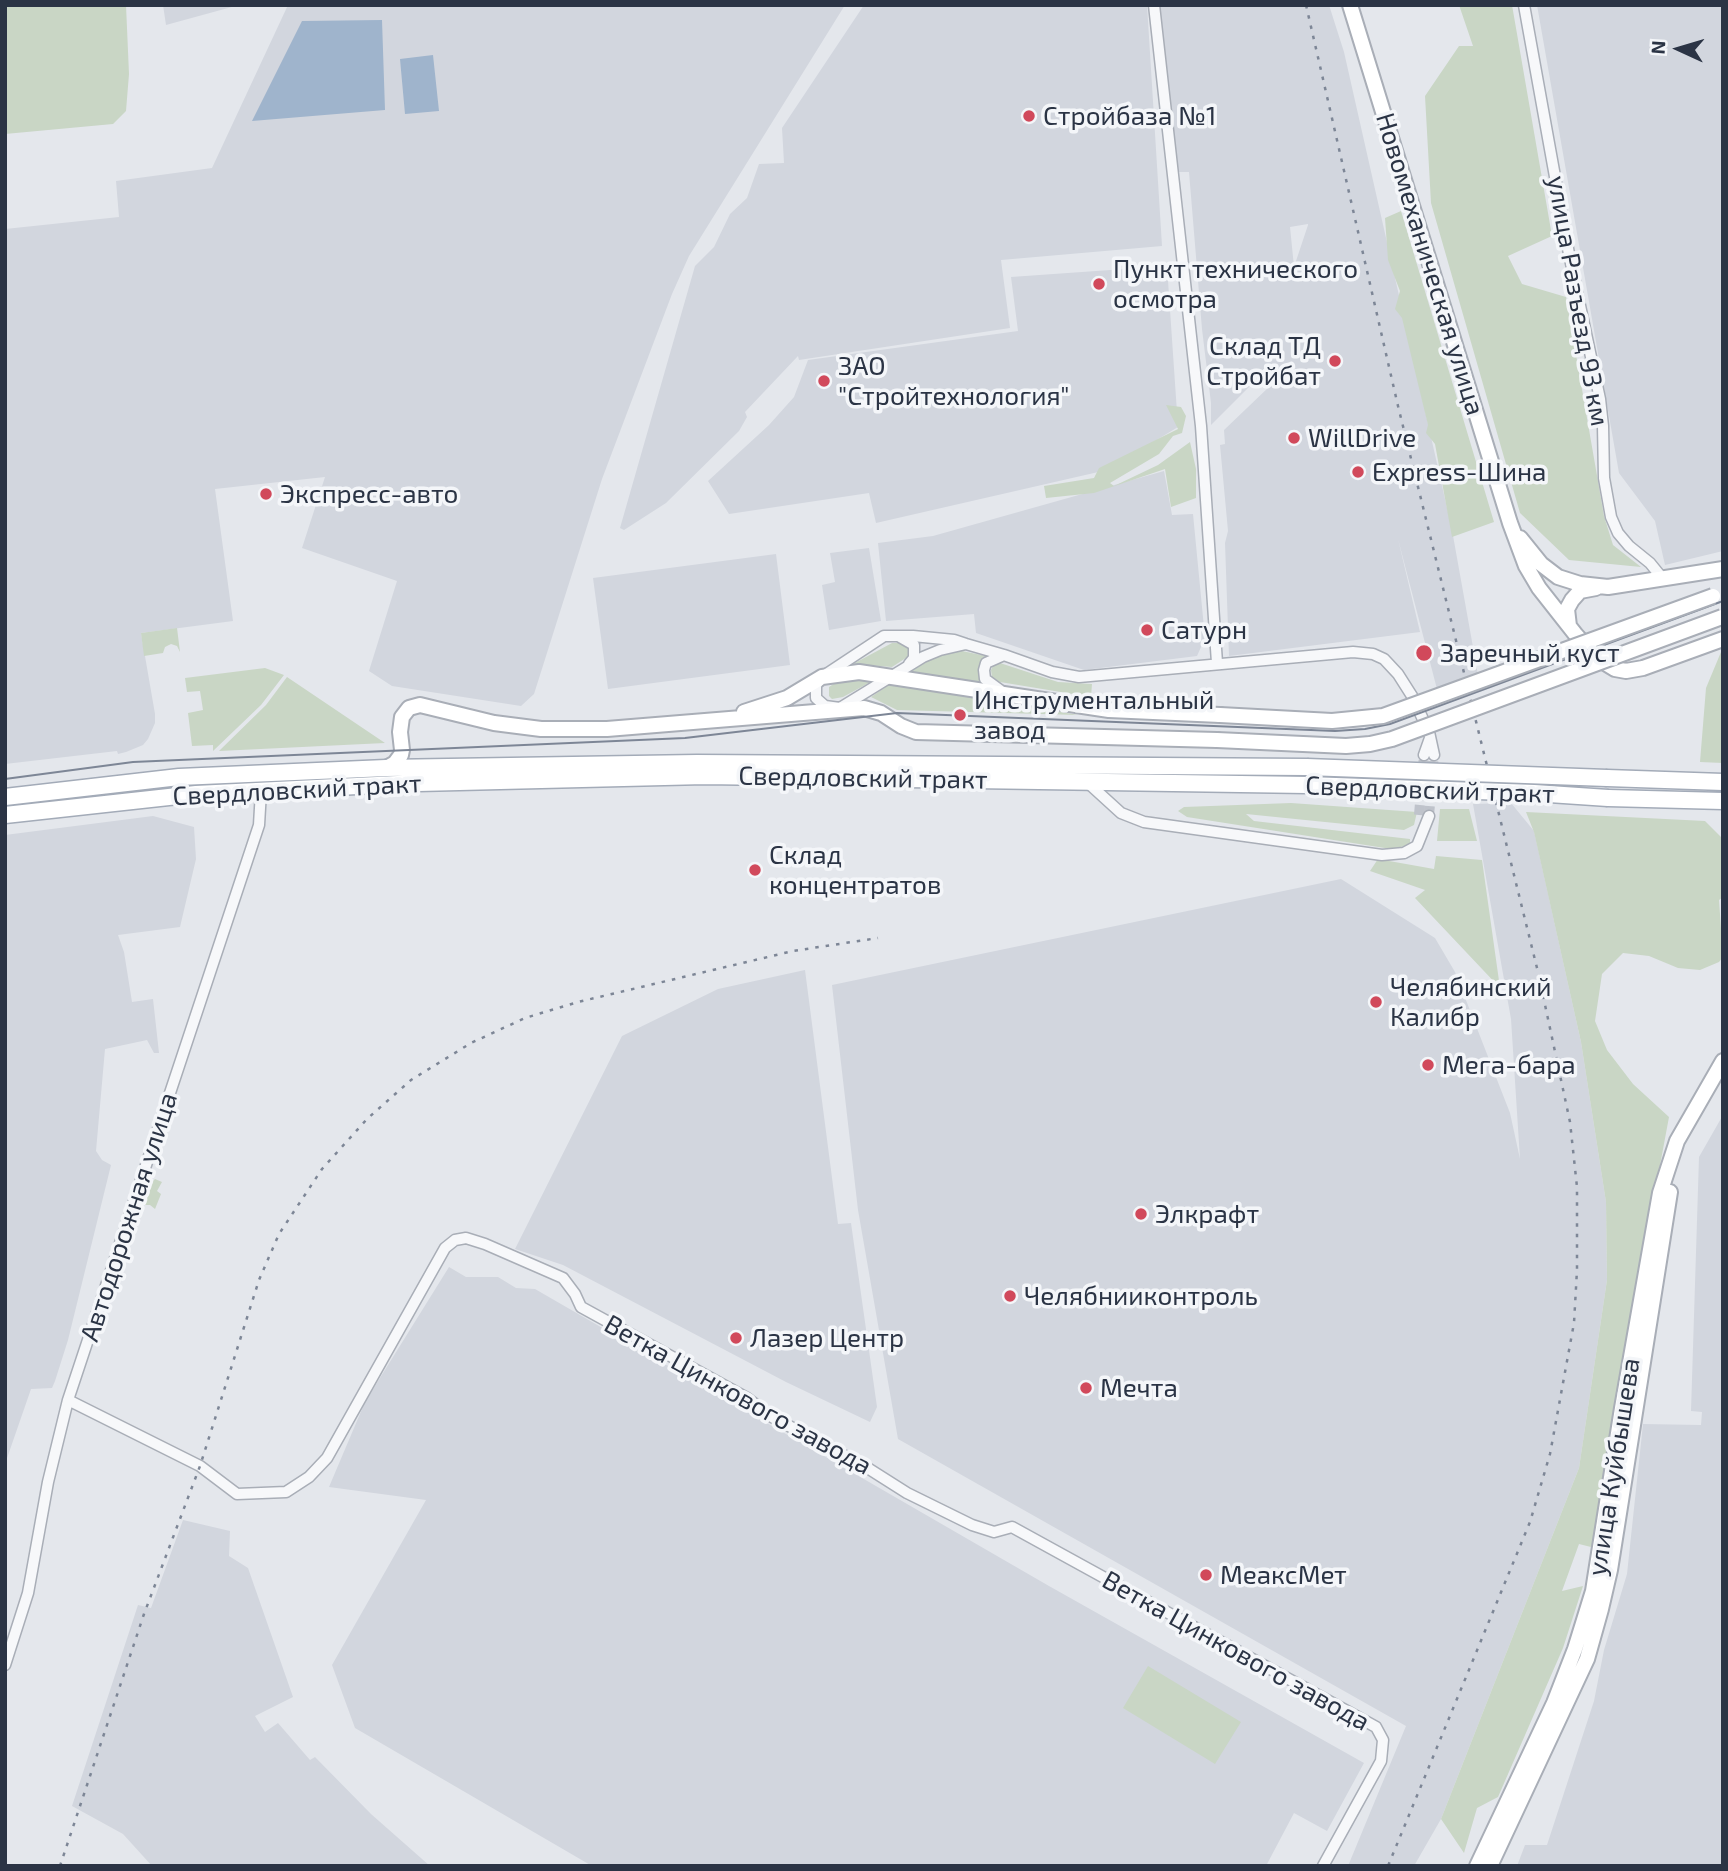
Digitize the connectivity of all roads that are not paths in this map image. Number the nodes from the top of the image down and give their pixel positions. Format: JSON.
{"nodes":[{"id":1,"x":1154,"y":5,"type":"edge"},
{"id":2,"x":1350,"y":5,"type":"edge"},
{"id":3,"x":1524,"y":5,"type":"edge"},
{"id":4,"x":1510,"y":523,"type":"junction"},
{"id":5,"x":1723,"y":569,"type":"edge"},
{"id":6,"x":1663,"y":579,"type":"junction"},
{"id":7,"x":1608,"y":587,"type":"junction"},
{"id":8,"x":1718,"y":594,"type":"edge"},
{"id":9,"x":1722,"y":617,"type":"edge"},
{"id":10,"x":1569,"y":626,"type":"junction"},
{"id":11,"x":897,"y":636,"type":"junction"},
{"id":12,"x":1723,"y":639,"type":"edge"},
{"id":13,"x":966,"y":644,"type":"junction"},
{"id":14,"x":1004,"y":655,"type":"junction"},
{"id":15,"x":1217,"y":663,"type":"junction"},
{"id":16,"x":898,"y":672,"type":"junction"},
{"id":17,"x":822,"y":677,"type":"junction"},
{"id":18,"x":1006,"y":695,"type":"junction"},
{"id":19,"x":840,"y":708,"type":"junction"},
{"id":20,"x":712,"y":720,"type":"junction"},
{"id":21,"x":402,"y":750,"type":"junction"},
{"id":22,"x":1429,"y":755,"type":"tunnel mouth"},
{"id":23,"x":430,"y":767,"type":"junction"},
{"id":24,"x":386,"y":768,"type":"junction"},
{"id":25,"x":261,"y":774,"type":"junction"},
{"id":26,"x":1086,"y":782,"type":"junction"},
{"id":27,"x":1723,"y":782,"type":"edge"},
{"id":28,"x":261,"y":791,"type":"junction"},
{"id":29,"x":5,"y":797,"type":"edge"},
{"id":30,"x":1722,"y":801,"type":"edge"},
{"id":31,"x":5,"y":815,"type":"edge"},
{"id":32,"x":1424,"y":815,"type":"tunnel mouth"},
{"id":33,"x":1723,"y":1061,"type":"edge"},
{"id":34,"x":1723,"y":1073,"type":"edge"},
{"id":35,"x":1645,"y":1316,"type":"junction"},
{"id":36,"x":68,"y":1400,"type":"junction"},
{"id":37,"x":5,"y":1665,"type":"edge"},
{"id":38,"x":1558,"y":1706,"type":"junction"},
{"id":39,"x":1323,"y":1866,"type":"edge"},
{"id":40,"x":1477,"y":1866,"type":"edge"},
{"id":41,"x":1490,"y":1866,"type":"edge"}],
"edges":[{"from":1,"to":15,"type":"street"},
{"from":2,"to":4,"type":"main road","name":"Новомеханическая улица"},
{"from":3,"to":6,"type":"street","name":"улица Разъезд 93 км"},
{"from":4,"to":7,"type":"main road"},
{"from":4,"to":10,"type":"main road"},
{"from":5,"to":6,"type":"main road"},
{"from":6,"to":7,"type":"main road"},
{"from":7,"to":10,"type":"main road"},
{"from":8,"to":18,"type":"main road","bridge":true},
{"from":9,"to":19,"type":"main road","bridge":true},
{"from":10,"to":12,"type":"main road"},
{"from":11,"to":13,"type":"street"},
{"from":11,"to":16,"type":"street"},
{"from":11,"to":17,"type":"street"},
{"from":13,"to":14,"type":"street"},
{"from":13,"to":16,"type":"street"},
{"from":14,"to":15,"type":"street"},
{"from":14,"to":18,"type":"street"},
{"from":15,"to":22,"type":"street"},
{"from":16,"to":17,"type":"main road"},
{"from":16,"to":18,"type":"main road"},
{"from":16,"to":19,"type":"street"},
{"from":17,"to":19,"type":"street"},
{"from":17,"to":20,"type":"main road"},
{"from":19,"to":20,"type":"main road"},
{"from":20,"to":21,"type":"main road"},
{"from":21,"to":23,"type":"main road"},
{"from":21,"to":24,"type":"main road"},
{"from":23,"to":24,"type":"main road","name":"Свердловский тракт"},
{"from":23,"to":27,"type":"main road","name":"Свердловский тракт","bridge":true},
{"from":24,"to":25,"type":"main road","name":"Свердловский тракт"},
{"from":25,"to":28,"type":"main road","name":"Автодорожная улица"},
{"from":25,"to":29,"type":"main road","name":"Свердловский тракт"},
{"from":26,"to":28,"type":"main road","name":"Свердловский тракт"},
{"from":26,"to":30,"type":"main road","name":"Свердловский тракт","bridge":true},
{"from":26,"to":32,"type":"street"},
{"from":28,"to":31,"type":"main road","name":"Свердловский тракт"},
{"from":28,"to":36,"type":"street","name":"Автодорожная улица"},
{"from":33,"to":35,"type":"main road","name":"улица Куйбышева"},
{"from":34,"to":35,"type":"main road","name":"улица Куйбышева"},
{"from":35,"to":38,"type":"main road","name":"улица Куйбышева"},
{"from":36,"to":37,"type":"street","name":"Автодорожная улица"},
{"from":36,"to":39,"type":"street","name":"Ветка Цинкового завода"},
{"from":38,"to":40,"type":"main road","name":"улица Куйбышева"},
{"from":38,"to":41,"type":"main road","name":"улица Куйбышева"}]}
